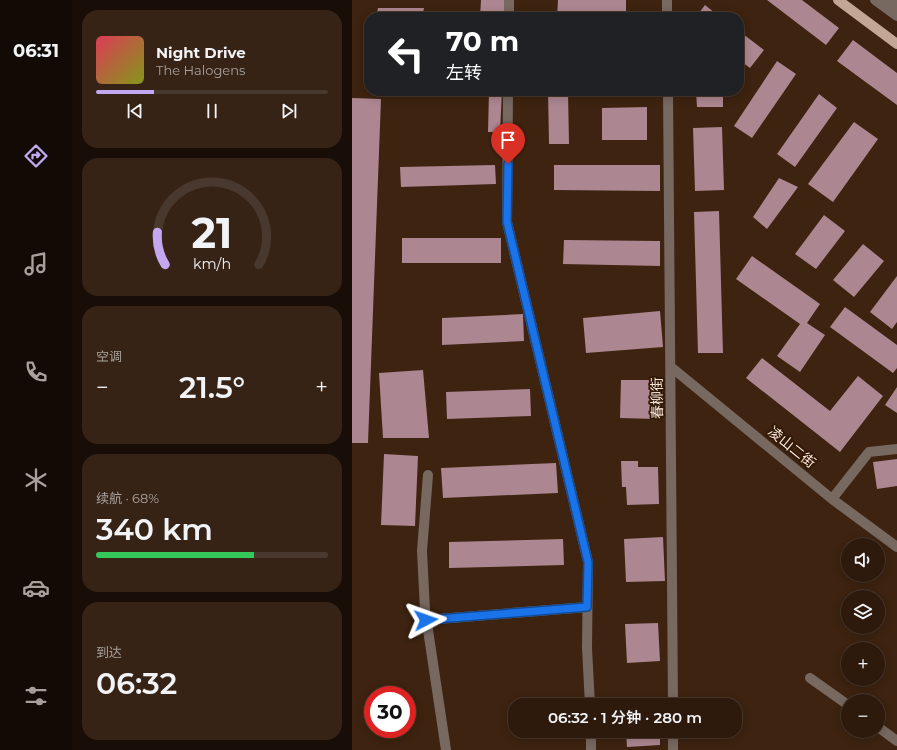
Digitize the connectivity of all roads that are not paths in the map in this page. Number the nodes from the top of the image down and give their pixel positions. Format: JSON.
{"nodes":[{"id":1,"x":509,"y":0,"type":"edge"},
{"id":2,"x":667,"y":0,"type":"edge"},
{"id":3,"x":838,"y":0,"type":"edge"},
{"id":4,"x":876,"y":0,"type":"edge"},
{"id":5,"x":889,"y":0,"type":"edge"},
{"id":6,"x":897,"y":6,"type":"edge"},
{"id":7,"x":509,"y":12,"type":"edge"},
{"id":8,"x":667,"y":12,"type":"edge"},
{"id":9,"x":897,"y":16,"type":"edge"},
{"id":10,"x":897,"y":44,"type":"edge"},
{"id":11,"x":508,"y":96,"type":"edge"},
{"id":12,"x":668,"y":96,"type":"edge"},
{"id":13,"x":671,"y":367,"type":"junction"},
{"id":14,"x":897,"y":449,"type":"edge"},
{"id":15,"x":428,"y":476,"type":"dead end"},
{"id":16,"x":832,"y":499,"type":"junction"},
{"id":17,"x":897,"y":547,"type":"edge"},
{"id":18,"x":587,"y":607,"type":"junction"},
{"id":19,"x":426,"y":620,"type":"junction"},
{"id":20,"x":810,"y":678,"type":"dead end"},
{"id":21,"x":590,"y":698,"type":"edge"},
{"id":22,"x":673,"y":698,"type":"edge"},
{"id":23,"x":841,"y":700,"type":"edge"},
{"id":24,"x":885,"y":732,"type":"edge"},
{"id":25,"x":591,"y":738,"type":"edge"},
{"id":26,"x":673,"y":738,"type":"edge"},
{"id":27,"x":897,"y":741,"type":"edge"},
{"id":28,"x":446,"y":750,"type":"edge"},
{"id":29,"x":591,"y":750,"type":"edge"},
{"id":30,"x":673,"y":750,"type":"edge"}],
"edges":[{"from":1,"to":7,"type":"street"},
{"from":2,"to":8,"type":"street"},
{"from":3,"to":10,"type":"main road"},
{"from":4,"to":9,"type":"street"},
{"from":5,"to":6,"type":"street"},
{"from":11,"to":18,"type":"street"},
{"from":12,"to":13,"type":"street","name":"春柳街"},
{"from":13,"to":16,"type":"street","name":"凌山二街"},
{"from":13,"to":22,"type":"street","name":"春柳街"},
{"from":14,"to":16,"type":"street"},
{"from":15,"to":19,"type":"street"},
{"from":16,"to":17,"type":"street","name":"凌山二街"},
{"from":18,"to":19,"type":"street"},
{"from":18,"to":21,"type":"street"},
{"from":19,"to":28,"type":"street"},
{"from":20,"to":23,"type":"street"},
{"from":24,"to":27,"type":"street"},
{"from":25,"to":29,"type":"street"},
{"from":26,"to":30,"type":"street"}]}
